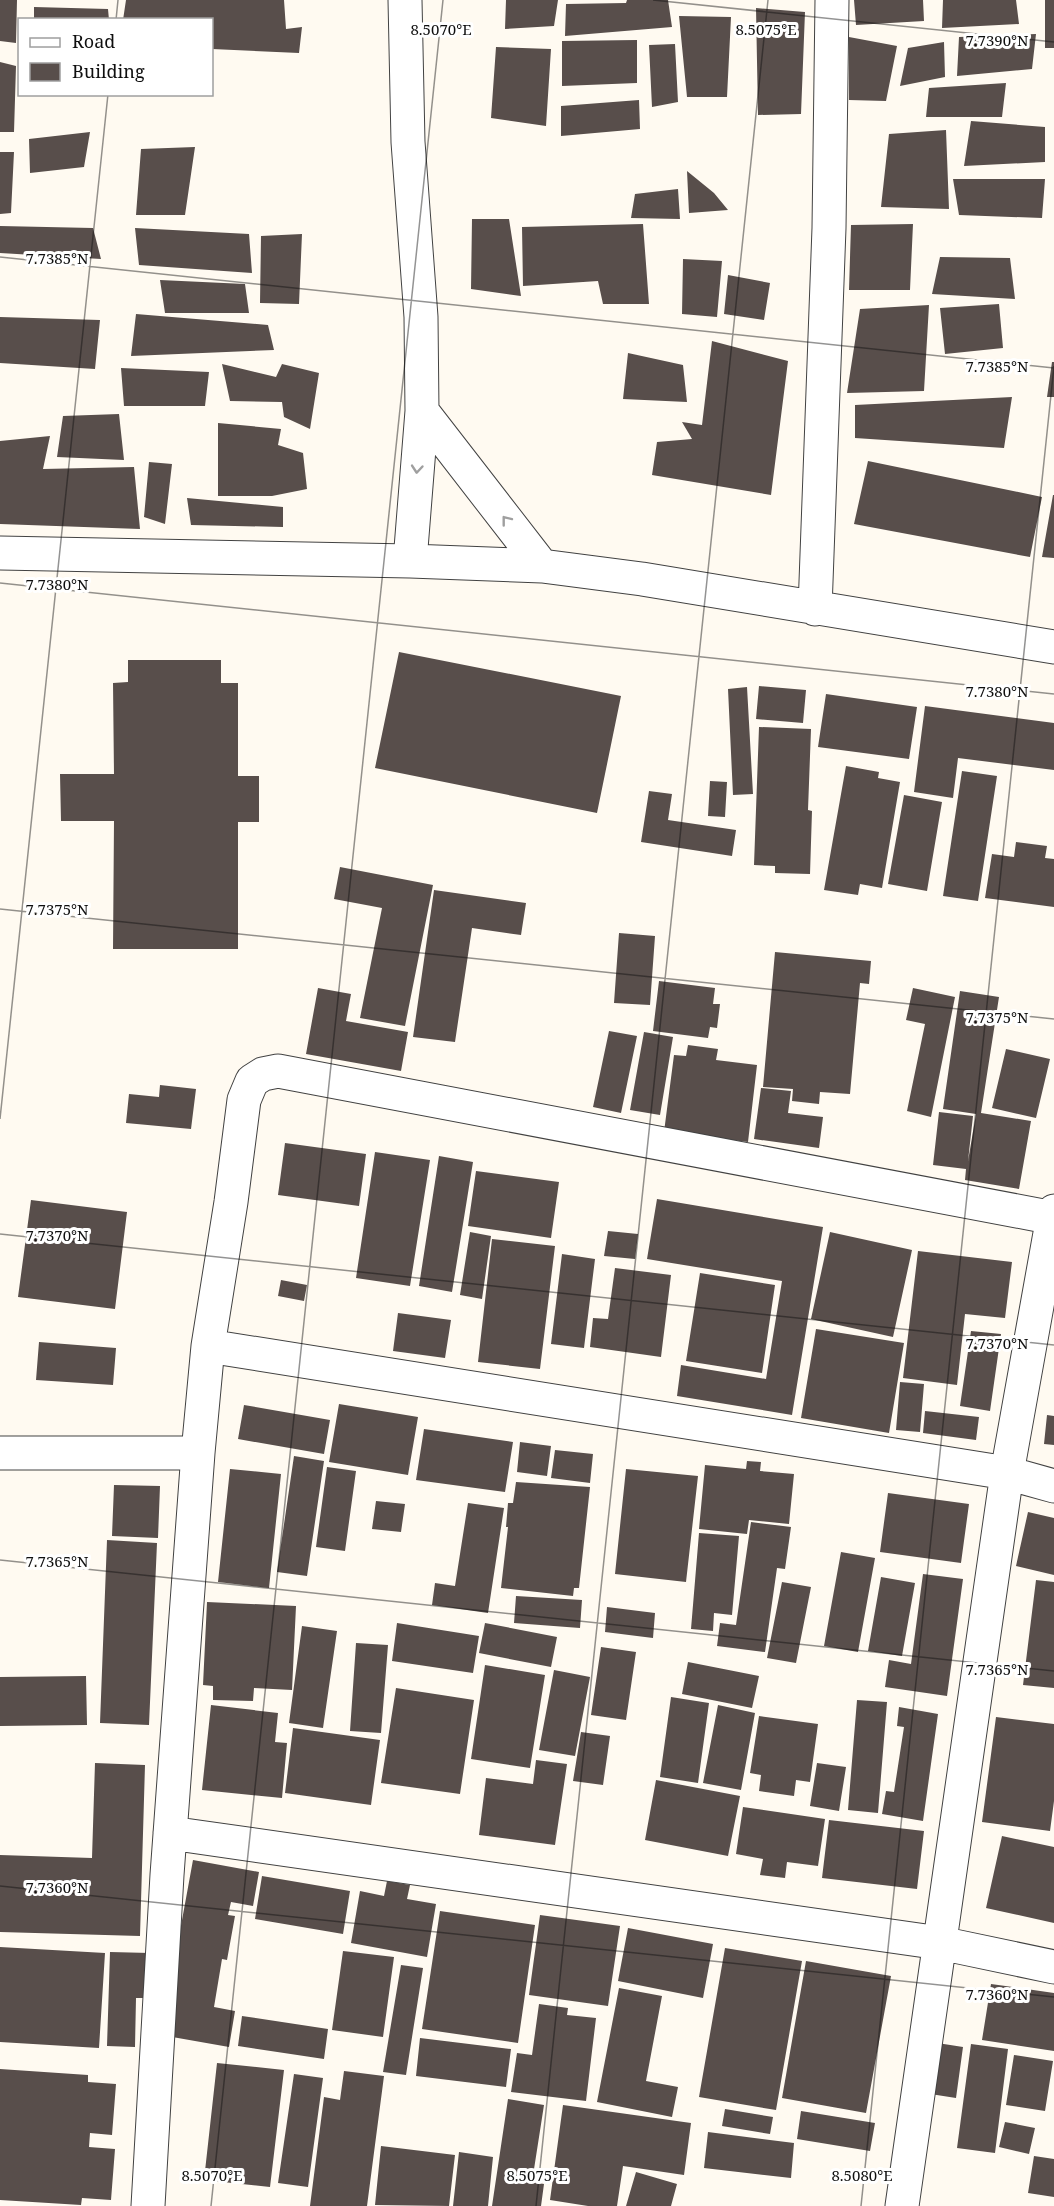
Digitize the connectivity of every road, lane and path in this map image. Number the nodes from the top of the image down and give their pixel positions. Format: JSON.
{"nodes":[{"id":1,"x":405,"y":0,"type":"edge"},
{"id":2,"x":832,"y":0,"type":"edge"},
{"id":3,"x":422,"y":411,"type":"junction"},
{"id":4,"x":0,"y":553,"type":"edge"},
{"id":5,"x":410,"y":561,"type":"junction"},
{"id":6,"x":542,"y":566,"type":"junction"},
{"id":7,"x":815,"y":609,"type":"junction"},
{"id":8,"x":1054,"y":647,"type":"edge"},
{"id":9,"x":1054,"y":1216,"type":"edge"},
{"id":10,"x":208,"y":1346,"type":"junction"},
{"id":11,"x":0,"y":1453,"type":"edge"},
{"id":12,"x":198,"y":1453,"type":"junction"},
{"id":13,"x":1006,"y":1473,"type":"junction"},
{"id":14,"x":1054,"y":1486,"type":"edge"},
{"id":15,"x":170,"y":1833,"type":"junction"},
{"id":16,"x":940,"y":1943,"type":"junction"},
{"id":17,"x":1054,"y":1966,"type":"edge"},
{"id":18,"x":148,"y":2206,"type":"edge"},
{"id":19,"x":902,"y":2206,"type":"edge"}],
"edges":[{"from":1,"to":3,"type":"street"},
{"from":2,"to":7,"type":"street"},
{"from":3,"to":5,"type":"street","one_way":true},
{"from":6,"to":3,"type":"street","one_way":true},
{"from":4,"to":5,"type":"street"},
{"from":5,"to":6,"type":"street"},
{"from":6,"to":7,"type":"street"},
{"from":7,"to":8,"type":"street"},
{"from":9,"to":10,"type":"street"},
{"from":9,"to":13,"type":"street"},
{"from":10,"to":12,"type":"street"},
{"from":10,"to":13,"type":"street"},
{"from":11,"to":12,"type":"street"},
{"from":12,"to":15,"type":"street"},
{"from":13,"to":14,"type":"street"},
{"from":13,"to":16,"type":"street"},
{"from":15,"to":16,"type":"street"},
{"from":15,"to":18,"type":"street"},
{"from":16,"to":17,"type":"street"},
{"from":16,"to":19,"type":"street"}]}
